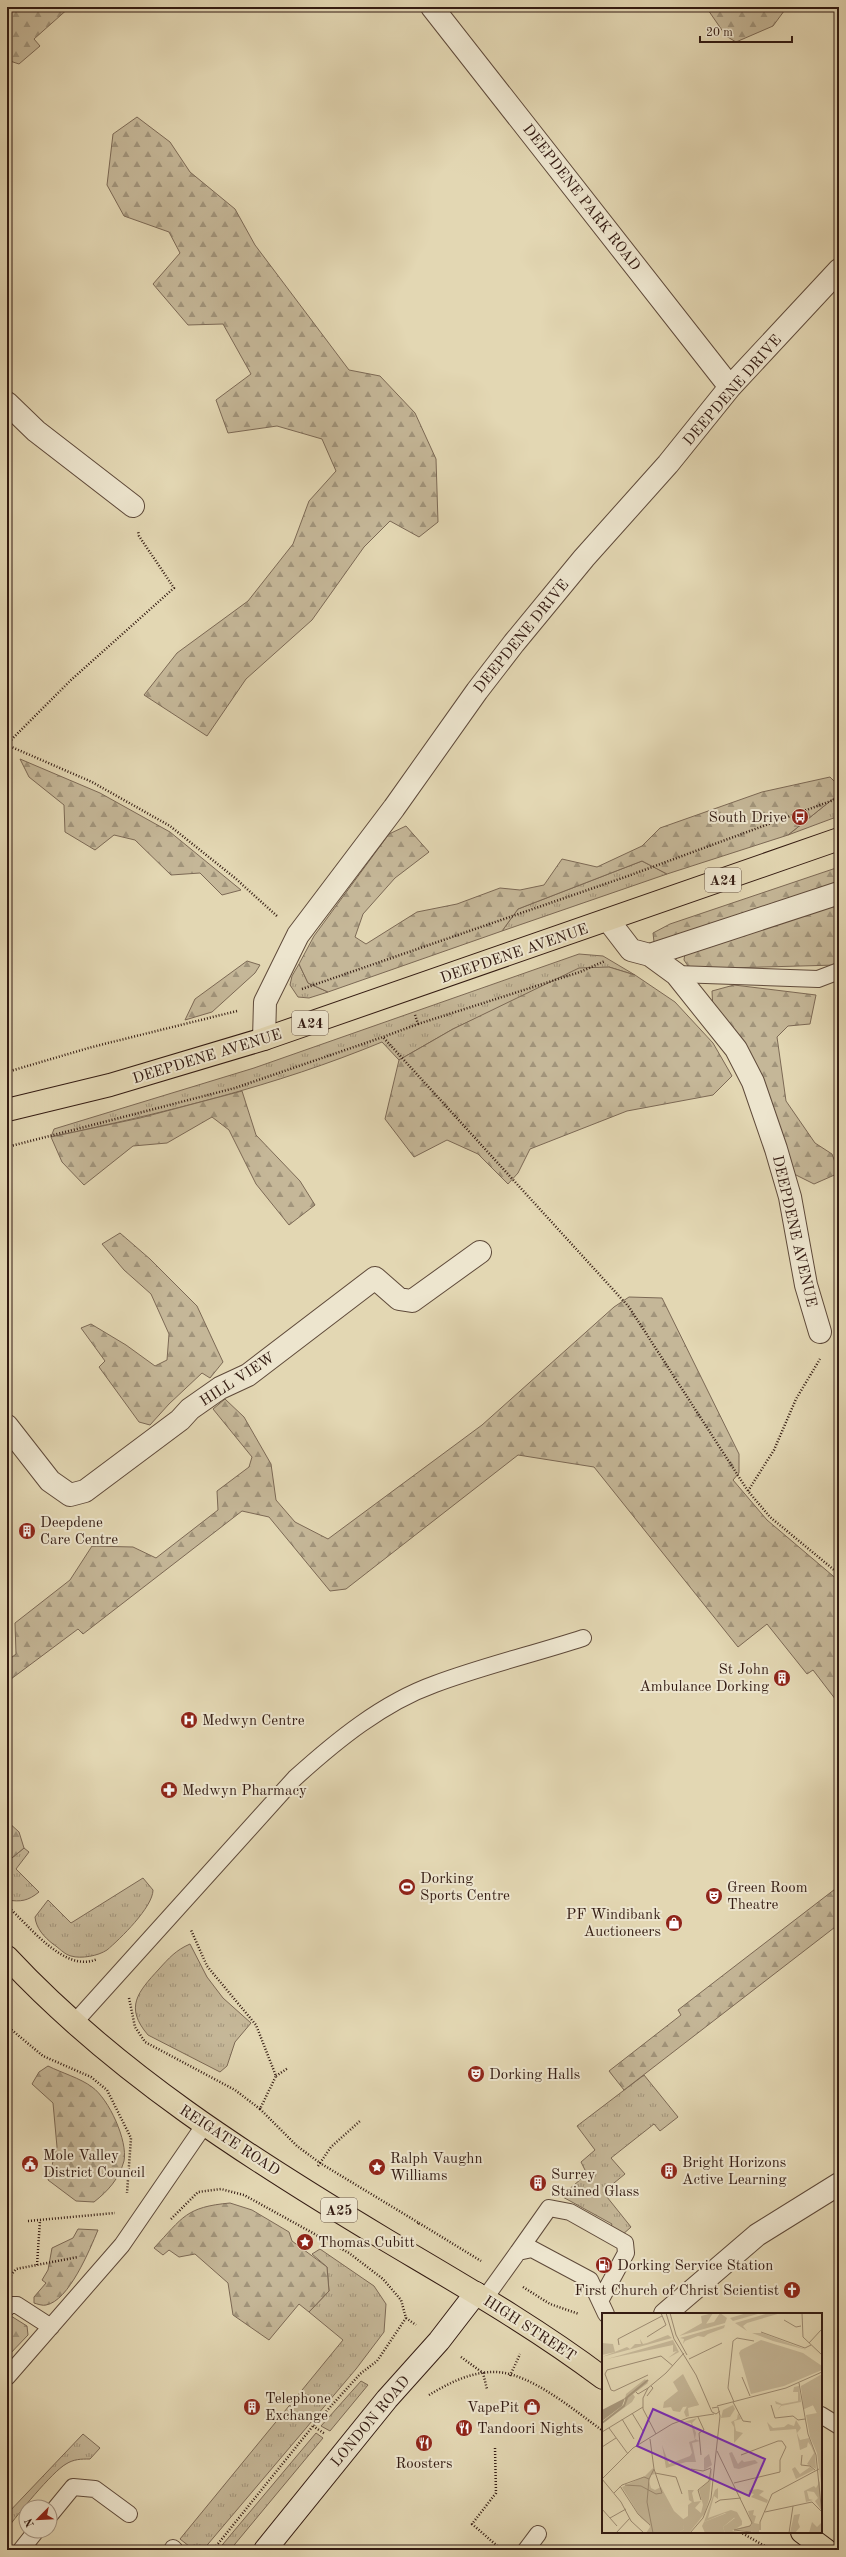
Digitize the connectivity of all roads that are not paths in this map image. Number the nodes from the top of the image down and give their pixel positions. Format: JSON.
{"nodes":[{"id":1,"x":432,"y":7,"type":"edge"},
{"id":2,"x":839,"y":270,"type":"edge"},
{"id":3,"x":730,"y":387,"type":"junction"},
{"id":4,"x":7,"y":403,"type":"edge"},
{"id":5,"x":133,"y":506,"type":"road end"},
{"id":6,"x":839,"y":839,"type":"edge"},
{"id":7,"x":839,"y":893,"type":"edge"},
{"id":8,"x":608,"y":920,"type":"junction"},
{"id":9,"x":641,"y":952,"type":"junction"},
{"id":10,"x":839,"y":971,"type":"edge"},
{"id":11,"x":676,"y":974,"type":"junction"},
{"id":12,"x":264,"y":1039,"type":"junction"},
{"id":13,"x":7,"y":1110,"type":"edge"},
{"id":14,"x":480,"y":1252,"type":"dead end"},
{"id":15,"x":820,"y":1332,"type":"road end"},
{"id":16,"x":7,"y":1426,"type":"edge"},
{"id":17,"x":583,"y":1638,"type":"dead end"},
{"id":18,"x":7,"y":1957,"type":"edge"},
{"id":19,"x":74,"y":2023,"type":"junction"},
{"id":20,"x":205,"y":2124,"type":"junction"},
{"id":21,"x":839,"y":2184,"type":"edge"},
{"id":22,"x":518,"y":2252,"type":"junction"},
{"id":23,"x":480,"y":2296,"type":"junction"},
{"id":24,"x":7,"y":2308,"type":"edge"},
{"id":25,"x":603,"y":2308,"type":"edge"},
{"id":26,"x":666,"y":2313,"type":"edge"},
{"id":27,"x":51,"y":2327,"type":"junction"},
{"id":28,"x":602,"y":2374,"type":"edge"},
{"id":29,"x":7,"y":2377,"type":"edge"},
{"id":30,"x":822,"y":2416,"type":"edge"},
{"id":31,"x":839,"y":2426,"type":"edge"},
{"id":32,"x":58,"y":2505,"type":"edge"},
{"id":33,"x":129,"y":2514,"type":"dead end"},
{"id":34,"x":803,"y":2533,"type":"edge"},
{"id":35,"x":538,"y":2534,"type":"dead end"},
{"id":36,"x":30,"y":2539,"type":"edge"},
{"id":37,"x":21,"y":2550,"type":"edge"},
{"id":38,"x":265,"y":2550,"type":"edge"},
{"id":39,"x":526,"y":2550,"type":"edge"},
{"id":40,"x":826,"y":2550,"type":"edge"}],
"edges":[{"from":1,"to":3,"type":"street","name":"DEEPDENE PARK ROAD"},
{"from":2,"to":3,"type":"street","name":"DEEPDENE DRIVE"},
{"from":3,"to":12,"type":"street","name":"DEEPDENE DRIVE"},
{"from":4,"to":5,"type":"street"},
{"from":6,"to":8,"type":"main road","name":"DEEPDENE AVENUE","number":"A24"},
{"from":7,"to":9,"type":"street"},
{"from":8,"to":9,"type":"street","name":"DEEPDENE AVENUE"},
{"from":8,"to":12,"type":"main road","name":"DEEPDENE AVENUE","number":"A24"},
{"from":9,"to":11,"type":"street","name":"DEEPDENE AVENUE"},
{"from":10,"to":11,"type":"lane"},
{"from":11,"to":15,"type":"street","name":"DEEPDENE AVENUE"},
{"from":12,"to":13,"type":"main road","name":"DEEPDENE AVENUE","number":"A24"},
{"from":14,"to":16,"type":"street","name":"HILL VIEW"},
{"from":17,"to":19,"type":"lane"},
{"from":18,"to":19,"type":"main road","name":"REIGATE ROAD","number":"A25"},
{"from":19,"to":20,"type":"main road","name":"REIGATE ROAD","number":"A25"},
{"from":20,"to":23,"type":"main road","name":"REIGATE ROAD","number":"A25"},
{"from":20,"to":27,"type":"lane"},
{"from":21,"to":26,"type":"street"},
{"from":22,"to":23,"type":"lane"},
{"from":22,"to":25,"type":"lane"},
{"from":22,"to":25,"type":"lane"},
{"from":23,"to":28,"type":"main road","name":"HIGH STREET","number":"A25"},
{"from":23,"to":38,"type":"street","name":"LONDON ROAD"},
{"from":24,"to":27,"type":"lane"},
{"from":27,"to":29,"type":"lane"},
{"from":30,"to":31,"type":"lane"},
{"from":32,"to":33,"type":"lane"},
{"from":34,"to":40,"type":"main road"},
{"from":35,"to":39,"type":"lane"},
{"from":36,"to":37,"type":"lane"}]}
